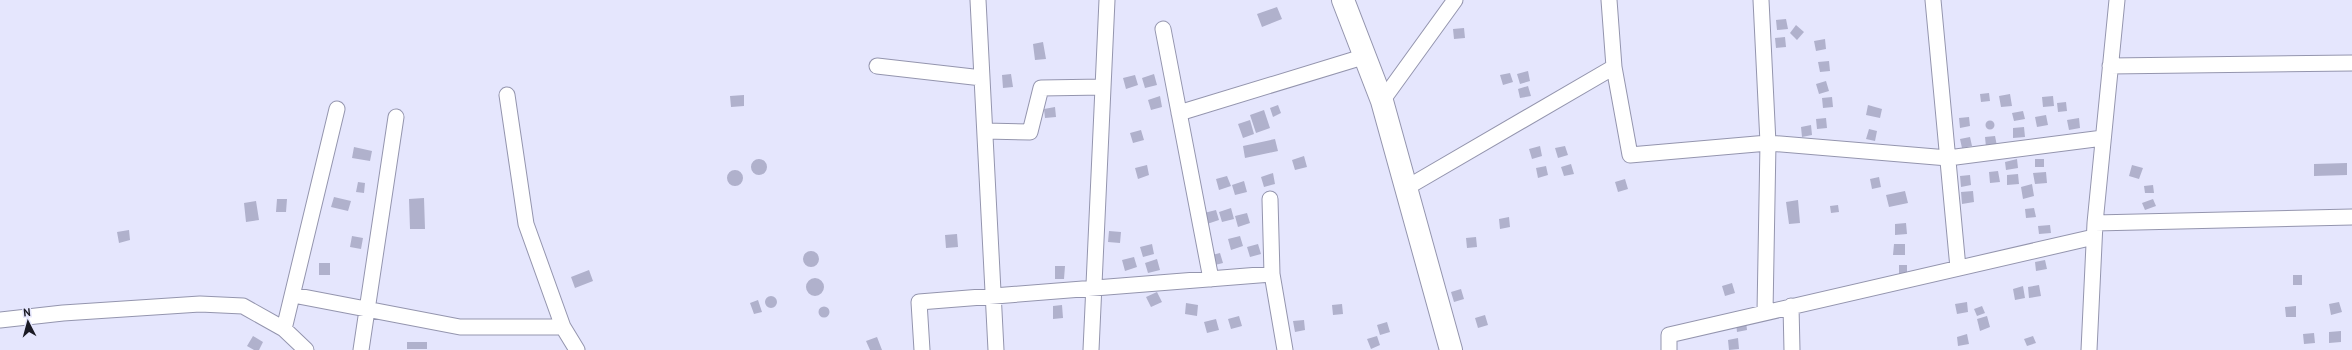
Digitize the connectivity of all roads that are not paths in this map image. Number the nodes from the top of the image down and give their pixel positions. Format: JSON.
{"nodes":[{"id":1,"x":978,"y":0,"type":"edge"},
{"id":2,"x":1107,"y":0,"type":"edge"},
{"id":3,"x":1343,"y":0,"type":"edge"},
{"id":4,"x":1455,"y":0,"type":"edge"},
{"id":5,"x":1609,"y":0,"type":"edge"},
{"id":6,"x":1761,"y":0,"type":"edge"},
{"id":7,"x":1933,"y":0,"type":"edge"},
{"id":8,"x":2117,"y":0,"type":"edge"},
{"id":9,"x":1163,"y":30,"type":"dead end"},
{"id":10,"x":1366,"y":56,"type":"junction"},
{"id":11,"x":2352,"y":63,"type":"edge"},
{"id":12,"x":877,"y":66,"type":"dead end"},
{"id":13,"x":2110,"y":66,"type":"junction"},
{"id":14,"x":1614,"y":67,"type":"junction"},
{"id":15,"x":982,"y":78,"type":"junction"},
{"id":16,"x":1103,"y":87,"type":"junction"},
{"id":17,"x":507,"y":96,"type":"dead end"},
{"id":18,"x":1382,"y":101,"type":"junction"},
{"id":19,"x":337,"y":109,"type":"dead end"},
{"id":20,"x":1179,"y":113,"type":"junction"},
{"id":21,"x":396,"y":117,"type":"dead end"},
{"id":22,"x":985,"y":131,"type":"junction"},
{"id":23,"x":2103,"y":138,"type":"junction"},
{"id":24,"x":1768,"y":143,"type":"junction"},
{"id":25,"x":1948,"y":158,"type":"junction"},
{"id":26,"x":1406,"y":188,"type":"junction"},
{"id":27,"x":1270,"y":199,"type":"dead end"},
{"id":28,"x":2352,"y":217,"type":"edge"},
{"id":29,"x":2095,"y":230,"type":"junction"},
{"id":30,"x":1958,"y":268,"type":"junction"},
{"id":31,"x":1272,"y":274,"type":"junction"},
{"id":32,"x":1211,"y":278,"type":"junction"},
{"id":33,"x":1094,"y":288,"type":"junction"},
{"id":34,"x":293,"y":296,"type":"junction"},
{"id":35,"x":993,"y":296,"type":"junction"},
{"id":36,"x":1791,"y":306,"type":"junction"},
{"id":37,"x":367,"y":309,"type":"junction"},
{"id":38,"x":1765,"y":312,"type":"junction"},
{"id":39,"x":0,"y":320,"type":"edge"},
{"id":40,"x":563,"y":327,"type":"junction"},
{"id":41,"x":284,"y":329,"type":"junction"},
{"id":42,"x":306,"y":350,"type":"edge"},
{"id":43,"x":361,"y":350,"type":"edge"},
{"id":44,"x":578,"y":350,"type":"edge"},
{"id":45,"x":922,"y":350,"type":"edge"},
{"id":46,"x":996,"y":350,"type":"edge"},
{"id":47,"x":1091,"y":350,"type":"edge"},
{"id":48,"x":1285,"y":350,"type":"edge"},
{"id":49,"x":1451,"y":350,"type":"edge"},
{"id":50,"x":1669,"y":350,"type":"edge"},
{"id":51,"x":1792,"y":350,"type":"edge"},
{"id":52,"x":2089,"y":350,"type":"edge"}],
"edges":[{"from":1,"to":15,"type":"street"},
{"from":2,"to":16,"type":"street"},
{"from":3,"to":10,"type":"main road"},
{"from":4,"to":18,"type":"street"},
{"from":5,"to":14,"type":"street"},
{"from":6,"to":24,"type":"street"},
{"from":7,"to":25,"type":"street"},
{"from":8,"to":13,"type":"street"},
{"from":9,"to":20,"type":"street"},
{"from":10,"to":18,"type":"main road"},
{"from":10,"to":20,"type":"street"},
{"from":11,"to":13,"type":"street"},
{"from":12,"to":15,"type":"street"},
{"from":13,"to":23,"type":"street"},
{"from":14,"to":24,"type":"street"},
{"from":14,"to":26,"type":"street"},
{"from":15,"to":22,"type":"street"},
{"from":16,"to":22,"type":"street"},
{"from":16,"to":33,"type":"street"},
{"from":17,"to":40,"type":"street"},
{"from":18,"to":26,"type":"main road"},
{"from":19,"to":34,"type":"street"},
{"from":20,"to":32,"type":"street"},
{"from":21,"to":37,"type":"street"},
{"from":22,"to":35,"type":"street"},
{"from":23,"to":25,"type":"street"},
{"from":23,"to":29,"type":"street"},
{"from":24,"to":25,"type":"street"},
{"from":24,"to":38,"type":"street"},
{"from":25,"to":30,"type":"street"},
{"from":26,"to":49,"type":"main road"},
{"from":27,"to":31,"type":"street"},
{"from":28,"to":29,"type":"street"},
{"from":29,"to":30,"type":"street"},
{"from":29,"to":52,"type":"street"},
{"from":30,"to":36,"type":"street"},
{"from":31,"to":32,"type":"street"},
{"from":31,"to":48,"type":"street"},
{"from":32,"to":33,"type":"street"},
{"from":33,"to":35,"type":"street"},
{"from":33,"to":47,"type":"street"},
{"from":34,"to":37,"type":"street"},
{"from":34,"to":41,"type":"street"},
{"from":35,"to":45,"type":"street"},
{"from":35,"to":46,"type":"street"},
{"from":36,"to":38,"type":"street"},
{"from":36,"to":51,"type":"street"},
{"from":37,"to":40,"type":"street"},
{"from":37,"to":43,"type":"street"},
{"from":38,"to":50,"type":"street"},
{"from":39,"to":41,"type":"street"},
{"from":40,"to":44,"type":"street"},
{"from":41,"to":42,"type":"street"}]}
